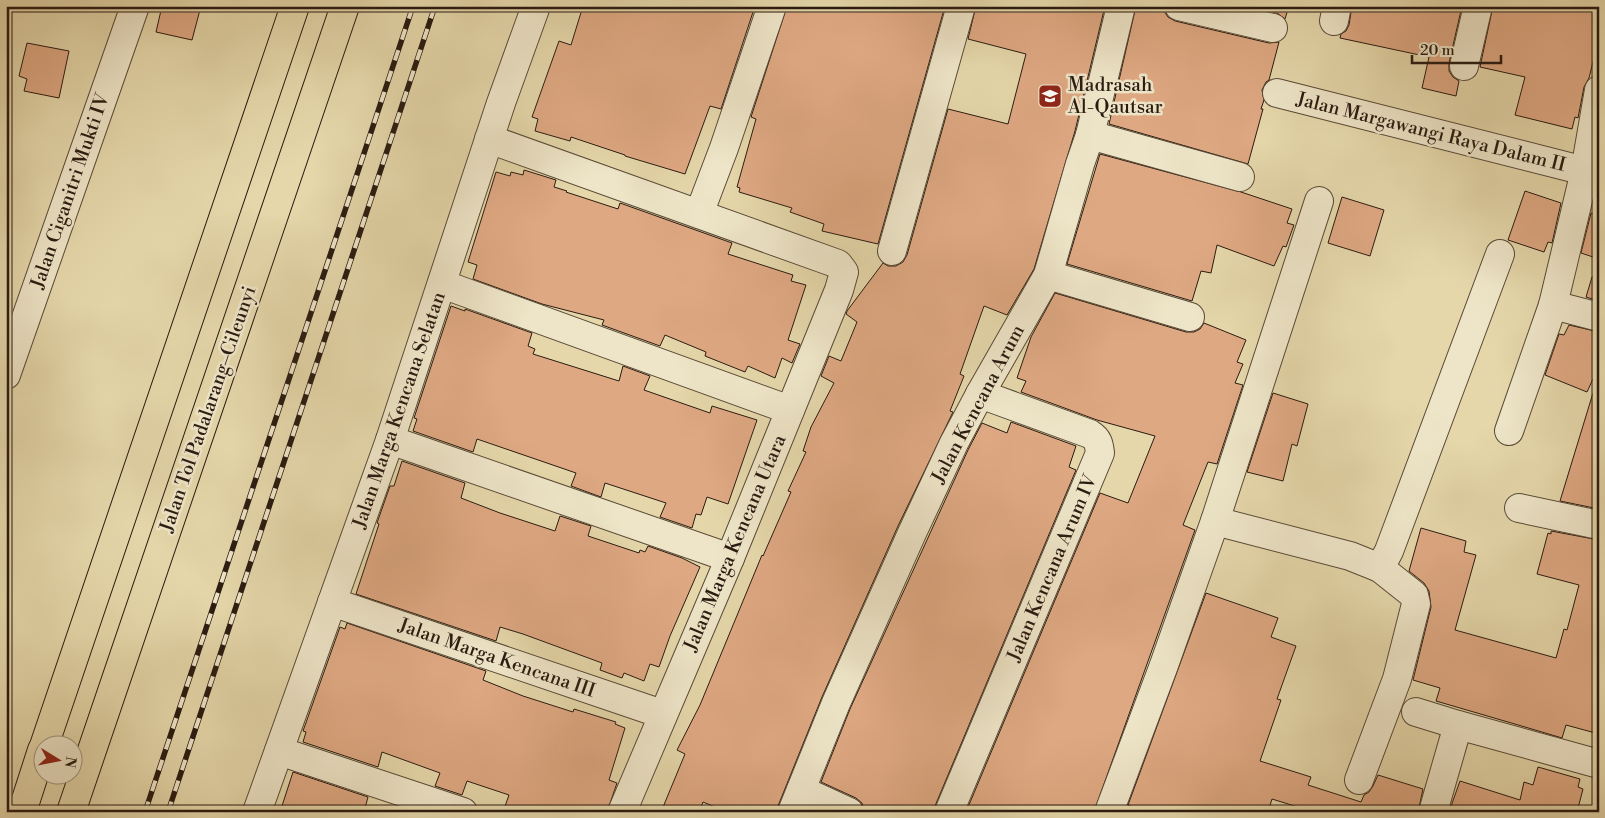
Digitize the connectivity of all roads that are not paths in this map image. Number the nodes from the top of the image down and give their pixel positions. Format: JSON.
{"nodes":[{"id":1,"x":135,"y":6,"type":"edge"},
{"id":2,"x":295,"y":6,"type":"edge"},
{"id":3,"x":345,"y":6,"type":"edge"},
{"id":4,"x":536,"y":6,"type":"edge"},
{"id":5,"x":772,"y":6,"type":"edge"},
{"id":6,"x":961,"y":6,"type":"edge"},
{"id":7,"x":1121,"y":6,"type":"edge"},
{"id":8,"x":1179,"y":6,"type":"edge"},
{"id":9,"x":1478,"y":6,"type":"edge"},
{"id":10,"x":1273,"y":28,"type":"dead end"},
{"id":11,"x":1464,"y":66,"type":"dead end"},
{"id":12,"x":1277,"y":93,"type":"dead end"},
{"id":13,"x":1598,"y":104,"type":"edge"},
{"id":14,"x":1090,"y":135,"type":"junction"},
{"id":15,"x":489,"y":139,"type":"junction"},
{"id":16,"x":1585,"y":171,"type":"junction"},
{"id":17,"x":1240,"y":177,"type":"dead end"},
{"id":18,"x":1318,"y":201,"type":"dead end"},
{"id":19,"x":699,"y":214,"type":"junction"},
{"id":20,"x":892,"y":251,"type":"dead end"},
{"id":21,"x":1500,"y":254,"type":"dead end"},
{"id":22,"x":1048,"y":275,"type":"junction"},
{"id":23,"x":442,"y":284,"type":"junction"},
{"id":24,"x":1553,"y":305,"type":"junction"},
{"id":25,"x":1599,"y":316,"type":"edge"},
{"id":26,"x":1190,"y":318,"type":"dead end"},
{"id":27,"x":6,"y":375,"type":"edge"},
{"id":28,"x":980,"y":394,"type":"junction"},
{"id":29,"x":790,"y":410,"type":"junction"},
{"id":30,"x":1509,"y":431,"type":"dead end"},
{"id":31,"x":390,"y":440,"type":"junction"},
{"id":32,"x":1519,"y":508,"type":"dead end"},
{"id":33,"x":1215,"y":521,"type":"junction"},
{"id":34,"x":1599,"y":525,"type":"edge"},
{"id":35,"x":730,"y":558,"type":"junction"},
{"id":36,"x":1380,"y":568,"type":"junction"},
{"id":37,"x":332,"y":602,"type":"junction"},
{"id":38,"x":1416,"y":712,"type":"dead end"},
{"id":39,"x":662,"y":714,"type":"junction"},
{"id":40,"x":1463,"y":726,"type":"junction"},
{"id":41,"x":47,"y":736,"type":"edge"},
{"id":42,"x":279,"y":751,"type":"junction"},
{"id":43,"x":1599,"y":764,"type":"edge"},
{"id":44,"x":1359,"y":780,"type":"dead end"},
{"id":45,"x":32,"y":781,"type":"edge"},
{"id":46,"x":797,"y":801,"type":"edge"},
{"id":47,"x":22,"y":812,"type":"edge"},
{"id":48,"x":71,"y":812,"type":"edge"},
{"id":49,"x":257,"y":812,"type":"edge"},
{"id":50,"x":463,"y":812,"type":"edge"},
{"id":51,"x":622,"y":812,"type":"edge"},
{"id":52,"x":849,"y":812,"type":"edge"},
{"id":53,"x":949,"y":812,"type":"edge"},
{"id":54,"x":1109,"y":812,"type":"edge"},
{"id":55,"x":1433,"y":812,"type":"edge"}],
"edges":[{"from":1,"to":27,"type":"street","name":"Jalan Ciganitri Mukti IV"},
{"from":2,"to":41,"type":"highway"},
{"from":3,"to":48,"type":"highway","name":"Jalan Tol Padalarang–Cileunyi"},
{"from":4,"to":15,"type":"street","name":"Jalan Marga Kencana Selatan"},
{"from":5,"to":19,"type":"street"},
{"from":6,"to":20,"type":"street"},
{"from":7,"to":14,"type":"street","name":"Jalan Kencana Arum"},
{"from":8,"to":10,"type":"street"},
{"from":9,"to":11,"type":"street"},
{"from":12,"to":16,"type":"street","name":"Jalan Margawangi Raya Dalam II"},
{"from":13,"to":16,"type":"street"},
{"from":14,"to":17,"type":"street"},
{"from":14,"to":22,"type":"street","name":"Jalan Kencana Arum"},
{"from":15,"to":19,"type":"street"},
{"from":15,"to":23,"type":"street","name":"Jalan Marga Kencana Selatan"},
{"from":16,"to":24,"type":"street"},
{"from":18,"to":33,"type":"street"},
{"from":19,"to":29,"type":"street","name":"Jalan Marga Kencana Utara"},
{"from":21,"to":36,"type":"street"},
{"from":22,"to":26,"type":"street"},
{"from":22,"to":28,"type":"street","name":"Jalan Kencana Arum"},
{"from":23,"to":29,"type":"street"},
{"from":23,"to":31,"type":"street","name":"Jalan Marga Kencana Selatan"},
{"from":24,"to":25,"type":"street"},
{"from":24,"to":30,"type":"street"},
{"from":28,"to":46,"type":"street","name":"Jalan Kencana Arum"},
{"from":28,"to":53,"type":"street","name":"Jalan Kencana Arum IV"},
{"from":29,"to":35,"type":"street","name":"Jalan Marga Kencana Utara"},
{"from":31,"to":35,"type":"street"},
{"from":31,"to":37,"type":"street","name":"Jalan Marga Kencana Selatan"},
{"from":32,"to":34,"type":"street"},
{"from":33,"to":36,"type":"street"},
{"from":33,"to":54,"type":"street"},
{"from":35,"to":39,"type":"street","name":"Jalan Marga Kencana Utara"},
{"from":36,"to":44,"type":"street"},
{"from":37,"to":39,"type":"street","name":"Jalan Marga Kencana III"},
{"from":37,"to":42,"type":"street","name":"Jalan Marga Kencana Selatan"},
{"from":38,"to":40,"type":"street"},
{"from":39,"to":51,"type":"street","name":"Jalan Marga Kencana Utara"},
{"from":40,"to":43,"type":"street"},
{"from":40,"to":55,"type":"street"},
{"from":42,"to":49,"type":"street","name":"Jalan Marga Kencana Selatan"},
{"from":42,"to":50,"type":"street"},
{"from":45,"to":47,"type":"highway"},
{"from":46,"to":52,"type":"street"}]}
